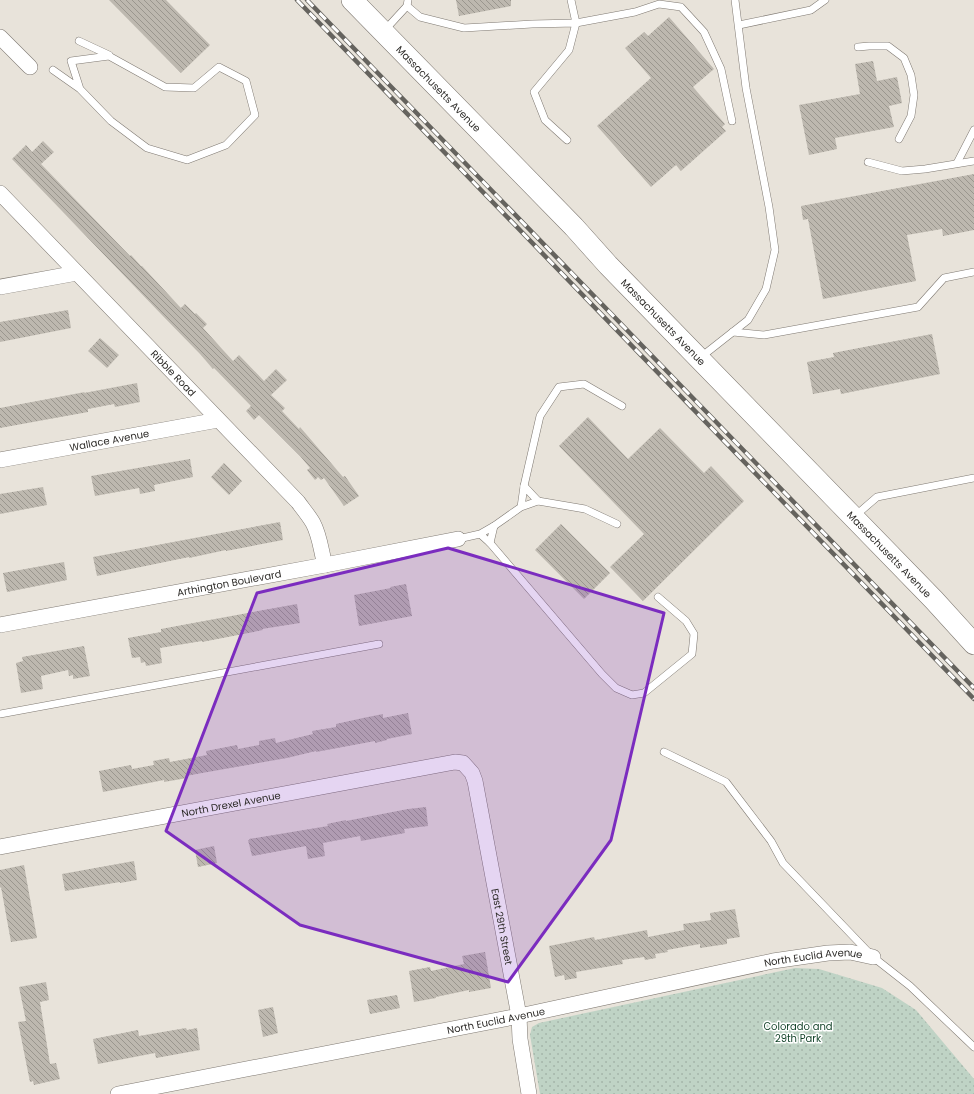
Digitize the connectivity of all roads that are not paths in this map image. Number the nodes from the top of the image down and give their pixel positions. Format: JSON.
{"nodes":[{"id":1,"x":352,"y":0,"type":"edge"},
{"id":2,"x":572,"y":0,"type":"edge"},
{"id":3,"x":735,"y":0,"type":"edge"},
{"id":4,"x":826,"y":0,"type":"edge"},
{"id":5,"x":407,"y":3,"type":"edge"},
{"id":6,"x":576,"y":23,"type":"junction"},
{"id":7,"x":739,"y":25,"type":"junction"},
{"id":8,"x":383,"y":32,"type":"junction"},
{"id":9,"x":0,"y":37,"type":"edge"},
{"id":10,"x":80,"y":41,"type":"dead end"},
{"id":11,"x":858,"y":48,"type":"dead end"},
{"id":12,"x":109,"y":56,"type":"junction"},
{"id":13,"x":30,"y":67,"type":"dead end"},
{"id":14,"x":53,"y":70,"type":"dead end"},
{"id":15,"x":80,"y":89,"type":"junction"},
{"id":16,"x":732,"y":121,"type":"dead end"},
{"id":17,"x":974,"y":130,"type":"edge"},
{"id":18,"x":899,"y":139,"type":"dead end"},
{"id":19,"x":567,"y":140,"type":"dead end"},
{"id":20,"x":974,"y":160,"type":"edge"},
{"id":21,"x":868,"y":162,"type":"dead end"},
{"id":22,"x":957,"y":163,"type":"junction"},
{"id":23,"x":0,"y":193,"type":"edge"},
{"id":24,"x":974,"y":272,"type":"edge"},
{"id":25,"x":77,"y":273,"type":"junction"},
{"id":26,"x":0,"y":287,"type":"edge"},
{"id":27,"x":733,"y":332,"type":"junction"},
{"id":28,"x":700,"y":359,"type":"junction"},
{"id":29,"x":622,"y":406,"type":"dead end"},
{"id":30,"x":218,"y":420,"type":"junction"},
{"id":31,"x":0,"y":460,"type":"edge"},
{"id":32,"x":974,"y":478,"type":"edge"},
{"id":33,"x":524,"y":486,"type":"junction"},
{"id":34,"x":538,"y":501,"type":"junction"},
{"id":35,"x":521,"y":507,"type":"junction"},
{"id":36,"x":853,"y":518,"type":"junction"},
{"id":37,"x":617,"y":524,"type":"dead end"},
{"id":38,"x":494,"y":526,"type":"junction"},
{"id":39,"x":480,"y":534,"type":"junction"},
{"id":40,"x":458,"y":539,"type":"joint"},
{"id":41,"x":490,"y":543,"type":"junction"},
{"id":42,"x":324,"y":565,"type":"junction"},
{"id":43,"x":658,"y":597,"type":"dead end"},
{"id":44,"x":0,"y":625,"type":"edge"},
{"id":45,"x":379,"y":644,"type":"dead end"},
{"id":46,"x":974,"y":644,"type":"edge"},
{"id":47,"x":0,"y":714,"type":"edge"},
{"id":48,"x":664,"y":752,"type":"dead end"},
{"id":49,"x":463,"y":764,"type":"joint"},
{"id":50,"x":0,"y":847,"type":"edge"},
{"id":51,"x":873,"y":957,"type":"junction"},
{"id":52,"x":519,"y":1016,"type":"junction"},
{"id":53,"x":974,"y":1047,"type":"edge"},
{"id":54,"x":118,"y":1094,"type":"edge"},
{"id":55,"x":529,"y":1094,"type":"edge"}],
"edges":[{"from":1,"to":8,"type":"main road","name":"Massachusetts Avenue"},
{"from":2,"to":6,"type":"lane"},
{"from":3,"to":7,"type":"lane"},
{"from":4,"to":7,"type":"lane"},
{"from":5,"to":6,"type":"lane"},
{"from":5,"to":8,"type":"lane"},
{"from":6,"to":16,"type":"lane"},
{"from":6,"to":19,"type":"lane"},
{"from":7,"to":27,"type":"lane"},
{"from":8,"to":28,"type":"main road","name":"Massachusetts Avenue"},
{"from":9,"to":13,"type":"street"},
{"from":10,"to":12,"type":"lane"},
{"from":11,"to":18,"type":"lane"},
{"from":12,"to":15,"type":"lane"},
{"from":12,"to":15,"type":"lane"},
{"from":14,"to":15,"type":"lane"},
{"from":17,"to":22,"type":"lane"},
{"from":20,"to":22,"type":"lane"},
{"from":21,"to":22,"type":"lane"},
{"from":23,"to":25,"type":"street","name":"Ribble Road"},
{"from":24,"to":27,"type":"lane"},
{"from":25,"to":26,"type":"street"},
{"from":25,"to":30,"type":"street","name":"Ribble Road"},
{"from":27,"to":28,"type":"lane"},
{"from":28,"to":36,"type":"main road","name":"Massachusetts Avenue"},
{"from":29,"to":33,"type":"lane"},
{"from":30,"to":31,"type":"street","name":"Wallace Avenue"},
{"from":30,"to":42,"type":"street","name":"Ribble Road"},
{"from":32,"to":36,"type":"lane"},
{"from":33,"to":34,"type":"lane"},
{"from":33,"to":35,"type":"lane"},
{"from":34,"to":35,"type":"lane"},
{"from":34,"to":37,"type":"lane"},
{"from":35,"to":38,"type":"lane"},
{"from":36,"to":46,"type":"main road","name":"Massachusetts Avenue"},
{"from":38,"to":39,"type":"lane"},
{"from":38,"to":41,"type":"lane"},
{"from":39,"to":40,"type":"lane"},
{"from":39,"to":41,"type":"lane"},
{"from":40,"to":42,"type":"street","name":"Arthington Boulevard"},
{"from":41,"to":43,"type":"lane"},
{"from":42,"to":44,"type":"street","name":"Arthington Boulevard"},
{"from":45,"to":47,"type":"lane"},
{"from":48,"to":51,"type":"lane"},
{"from":49,"to":50,"type":"street","name":"North Drexel Avenue"},
{"from":49,"to":52,"type":"street","name":"East 29th Street"},
{"from":51,"to":52,"type":"street","name":"North Euclid Avenue"},
{"from":51,"to":53,"type":"lane"},
{"from":52,"to":54,"type":"street","name":"North Euclid Avenue"},
{"from":52,"to":55,"type":"street","name":"East 29th Street"}]}
